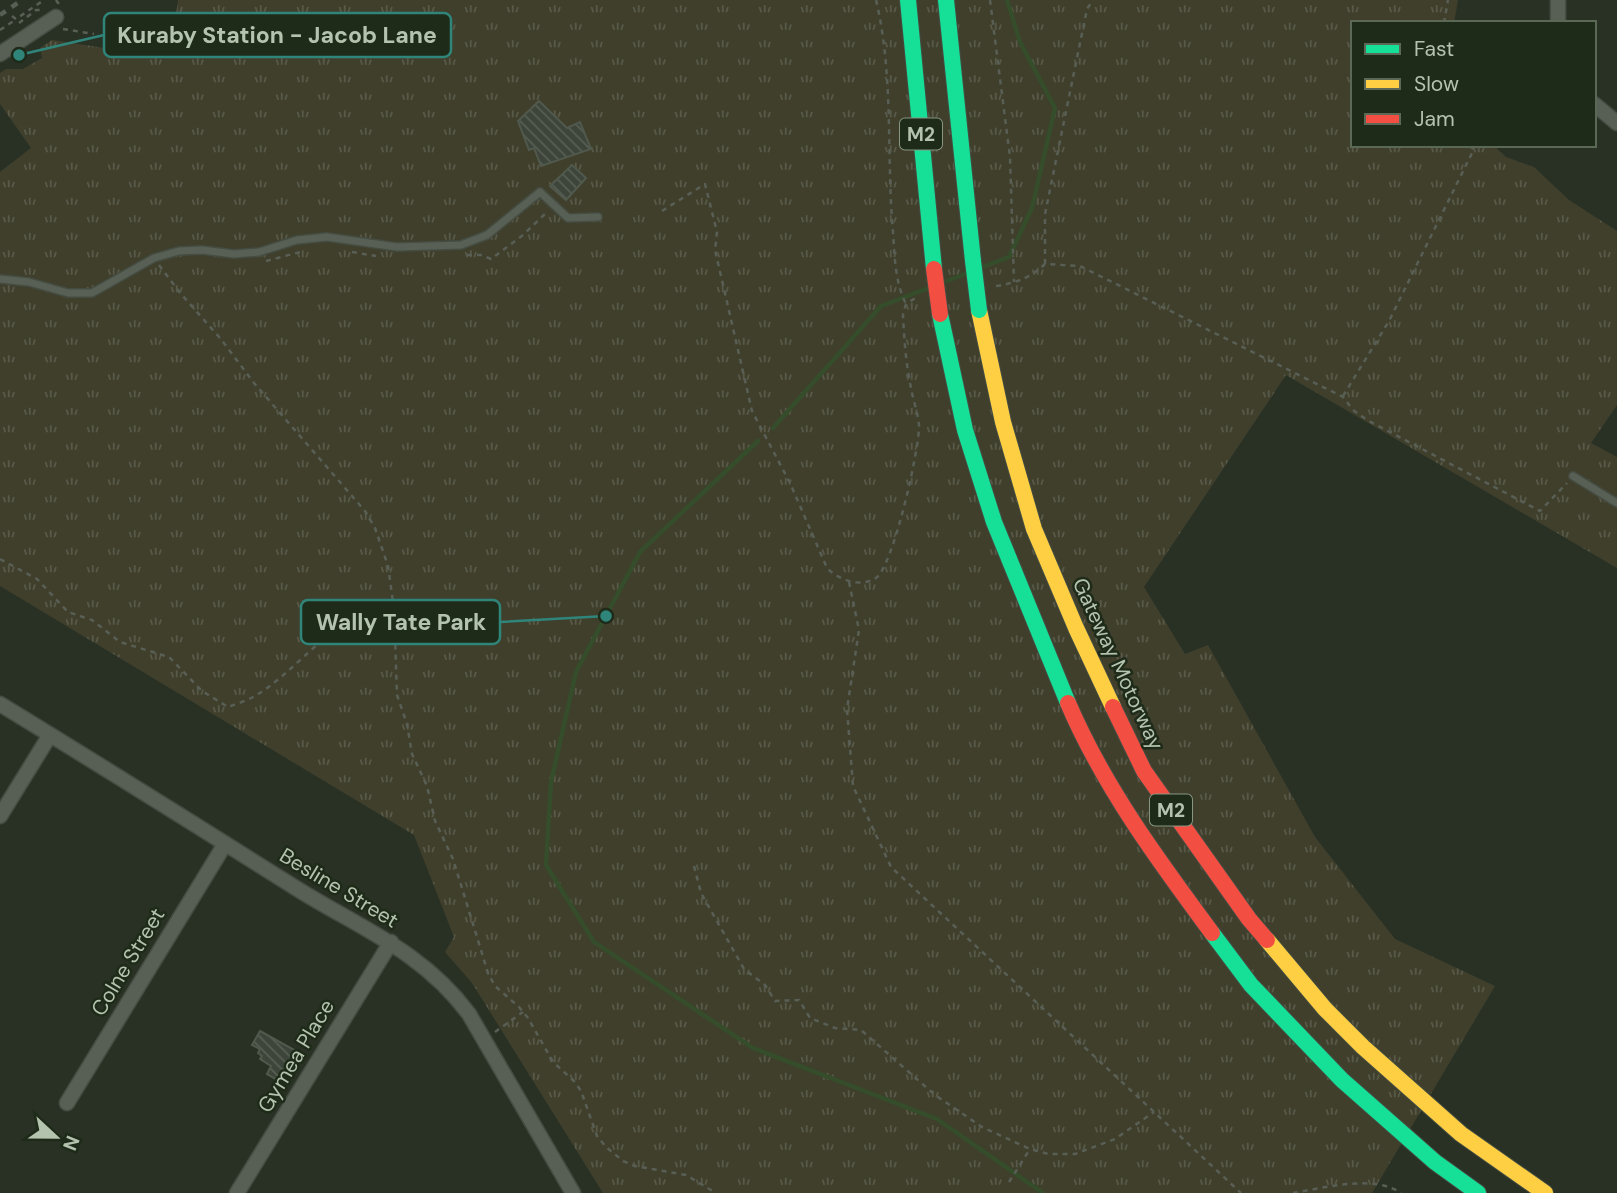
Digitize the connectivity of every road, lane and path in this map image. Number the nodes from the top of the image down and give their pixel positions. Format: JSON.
{"nodes":[{"id":1,"x":44,"y":0,"type":"edge"},
{"id":2,"x":62,"y":0,"type":"edge"},
{"id":3,"x":876,"y":0,"type":"edge"},
{"id":4,"x":908,"y":0,"type":"edge"},
{"id":5,"x":946,"y":0,"type":"edge"},
{"id":6,"x":990,"y":0,"type":"edge"},
{"id":7,"x":1093,"y":0,"type":"edge"},
{"id":8,"x":1448,"y":0,"type":"edge"},
{"id":9,"x":1558,"y":0,"type":"edge"},
{"id":10,"x":55,"y":10,"type":"edge"},
{"id":11,"x":1444,"y":21,"type":"edge"},
{"id":12,"x":1558,"y":21,"type":"edge"},
{"id":13,"x":0,"y":30,"type":"edge"},
{"id":14,"x":94,"y":34,"type":"dead end"},
{"id":15,"x":0,"y":54,"type":"edge"},
{"id":16,"x":1596,"y":106,"type":"edge"},
{"id":17,"x":1617,"y":123,"type":"edge"},
{"id":18,"x":1470,"y":147,"type":"edge"},
{"id":19,"x":554,"y":205,"type":"junction"},
{"id":20,"x":662,"y":211,"type":"dead end"},
{"id":21,"x":598,"y":217,"type":"dead end"},
{"id":22,"x":308,"y":250,"type":"dead end"},
{"id":23,"x":352,"y":252,"type":"dead end"},
{"id":24,"x":468,"y":255,"type":"dead end"},
{"id":25,"x":377,"y":256,"type":"dead end"},
{"id":26,"x":154,"y":258,"type":"junction"},
{"id":27,"x":265,"y":262,"type":"dead end"},
{"id":28,"x":1045,"y":264,"type":"junction"},
{"id":29,"x":168,"y":265,"type":"dead end"},
{"id":30,"x":161,"y":267,"type":"junction"},
{"id":31,"x":0,"y":279,"type":"edge"},
{"id":32,"x":1014,"y":283,"type":"junction"},
{"id":33,"x":989,"y":286,"type":"dead end"},
{"id":34,"x":927,"y":296,"type":"dead end"},
{"id":35,"x":906,"y":304,"type":"junction"},
{"id":36,"x":1343,"y":397,"type":"junction"},
{"id":37,"x":1573,"y":476,"type":"joint"},
{"id":38,"x":1617,"y":503,"type":"edge"},
{"id":39,"x":0,"y":559,"type":"edge"},
{"id":40,"x":849,"y":582,"type":"junction"},
{"id":41,"x":394,"y":609,"type":"junction"},
{"id":42,"x":0,"y":704,"type":"edge"},
{"id":43,"x":50,"y":734,"type":"junction"},
{"id":44,"x":0,"y":816,"type":"edge"},
{"id":45,"x":225,"y":844,"type":"junction"},
{"id":46,"x":694,"y":866,"type":"dead end"},
{"id":47,"x":391,"y":942,"type":"junction"},
{"id":48,"x":523,"y":1012,"type":"junction"},
{"id":49,"x":484,"y":1040,"type":"junction"},
{"id":50,"x":67,"y":1102,"type":"dead end"},
{"id":51,"x":1154,"y":1112,"type":"junction"},
{"id":52,"x":1030,"y":1149,"type":"junction"},
{"id":53,"x":1009,"y":1182,"type":"dead end"},
{"id":54,"x":237,"y":1193,"type":"edge"},
{"id":55,"x":573,"y":1193,"type":"edge"},
{"id":56,"x":716,"y":1193,"type":"edge"},
{"id":57,"x":1241,"y":1193,"type":"edge"},
{"id":58,"x":1293,"y":1193,"type":"edge"},
{"id":59,"x":1401,"y":1193,"type":"edge"},
{"id":60,"x":1478,"y":1193,"type":"edge"},
{"id":61,"x":1545,"y":1193,"type":"edge"}],
"edges":[{"from":1,"to":13,"type":"path"},
{"from":2,"to":10,"type":"path"},
{"from":3,"to":35,"type":"path"},
{"from":4,"to":60,"type":"highway","number":"M2","bridge":true},
{"from":5,"to":61,"type":"highway","name":"Gateway Motorway","number":"M2","bridge":true},
{"from":6,"to":32,"type":"path"},
{"from":7,"to":28,"type":"path"},
{"from":8,"to":11,"type":"path"},
{"from":9,"to":12,"type":"street"},
{"from":10,"to":14,"type":"path"},
{"from":10,"to":15,"type":"street"},
{"from":16,"to":17,"type":"street"},
{"from":18,"to":36,"type":"path"},
{"from":19,"to":21,"type":"lane"},
{"from":19,"to":24,"type":"path"},
{"from":19,"to":26,"type":"lane"},
{"from":20,"to":40,"type":"path"},
{"from":22,"to":27,"type":"path"},
{"from":23,"to":25,"type":"path"},
{"from":26,"to":30,"type":"path"},
{"from":26,"to":31,"type":"lane"},
{"from":28,"to":32,"type":"path"},
{"from":28,"to":36,"type":"path"},
{"from":29,"to":30,"type":"path"},
{"from":30,"to":41,"type":"path"},
{"from":32,"to":33,"type":"path"},
{"from":34,"to":35,"type":"path"},
{"from":35,"to":40,"type":"path"},
{"from":36,"to":37,"type":"path"},
{"from":37,"to":38,"type":"lane"},
{"from":39,"to":41,"type":"path"},
{"from":40,"to":51,"type":"path"},
{"from":41,"to":48,"type":"path"},
{"from":42,"to":43,"type":"street","name":"Besline Street"},
{"from":43,"to":44,"type":"street"},
{"from":43,"to":45,"type":"street","name":"Besline Street"},
{"from":45,"to":47,"type":"street","name":"Besline Street"},
{"from":45,"to":50,"type":"street","name":"Colne Street"},
{"from":46,"to":52,"type":"path"},
{"from":47,"to":49,"type":"street","name":"Besline Street"},
{"from":47,"to":54,"type":"street","name":"Gymea Place"},
{"from":48,"to":49,"type":"path"},
{"from":48,"to":56,"type":"path"},
{"from":49,"to":55,"type":"street","name":"Besline Street"},
{"from":51,"to":52,"type":"path"},
{"from":51,"to":57,"type":"path"},
{"from":52,"to":53,"type":"path"},
{"from":58,"to":59,"type":"path"}]}
